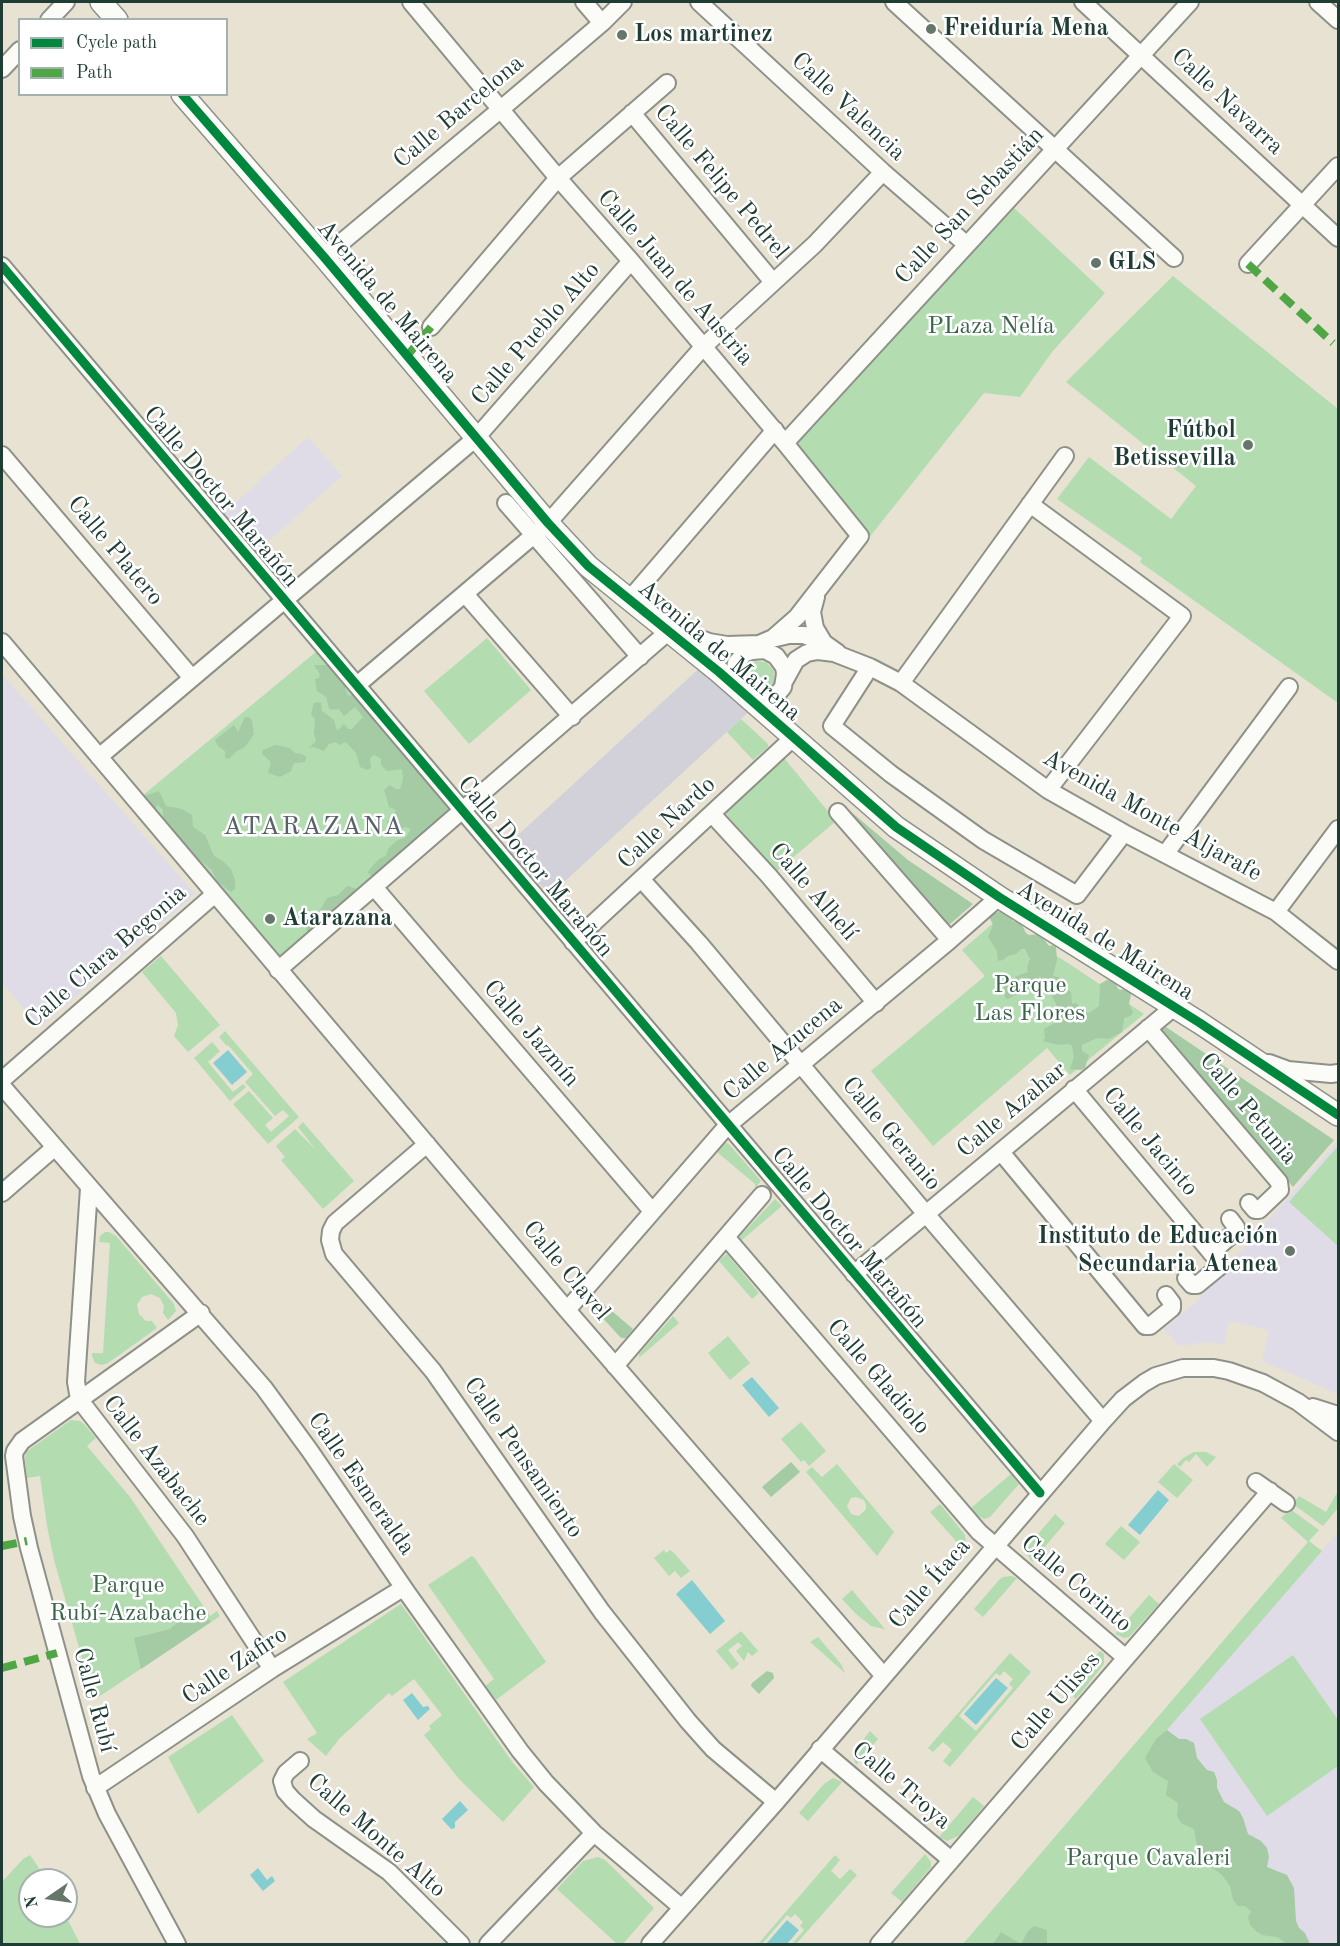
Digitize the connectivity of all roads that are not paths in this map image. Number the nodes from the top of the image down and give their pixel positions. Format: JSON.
{"nodes":[{"id":1,"x":66,"y":2,"type":"edge"},
{"id":2,"x":101,"y":2,"type":"edge"},
{"id":3,"x":411,"y":2,"type":"edge"},
{"id":4,"x":584,"y":2,"type":"edge"},
{"id":5,"x":623,"y":2,"type":"edge"},
{"id":6,"x":699,"y":2,"type":"edge"},
{"id":7,"x":894,"y":2,"type":"edge"},
{"id":8,"x":1083,"y":2,"type":"edge"},
{"id":9,"x":1190,"y":2,"type":"edge"},
{"id":10,"x":1318,"y":2,"type":"edge"},
{"id":11,"x":51,"y":18,"type":"edge"},
{"id":12,"x":115,"y":18,"type":"edge"},
{"id":13,"x":1338,"y":20,"type":"edge"},
{"id":14,"x":602,"y":23,"type":"junction"},
{"id":15,"x":18,"y":52,"type":"edge"},
{"id":16,"x":1141,"y":55,"type":"junction"},
{"id":17,"x":2,"y":69,"type":"edge"},
{"id":18,"x":667,"y":83,"type":"dead end"},
{"id":19,"x":184,"y":96,"type":"edge"},
{"id":20,"x":501,"y":109,"type":"junction"},
{"id":21,"x":632,"y":113,"type":"junction"},
{"id":22,"x":1055,"y":150,"type":"junction"},
{"id":23,"x":1338,"y":165,"type":"edge"},
{"id":24,"x":883,"y":172,"type":"junction"},
{"id":25,"x":558,"y":178,"type":"junction"},
{"id":26,"x":1302,"y":205,"type":"junction"},
{"id":27,"x":1338,"y":238,"type":"edge"},
{"id":28,"x":967,"y":246,"type":"junction"},
{"id":29,"x":324,"y":257,"type":"junction"},
{"id":30,"x":1174,"y":258,"type":"dead end"},
{"id":31,"x":632,"y":261,"type":"junction"},
{"id":32,"x":1248,"y":264,"type":"dead end"},
{"id":33,"x":2,"y":266,"type":"edge"},
{"id":34,"x":773,"y":282,"type":"junction"},
{"id":35,"x":431,"y":327,"type":"dead end"},
{"id":36,"x":703,"y":346,"type":"junction"},
{"id":37,"x":780,"y":437,"type":"junction"},
{"id":38,"x":476,"y":438,"type":"junction"},
{"id":39,"x":2,"y":455,"type":"edge"},
{"id":40,"x":1065,"y":456,"type":"dead end"},
{"id":41,"x":506,"y":503,"type":"dead end"},
{"id":42,"x":1030,"y":504,"type":"junction"},
{"id":43,"x":541,"y":529,"type":"junction"},
{"id":44,"x":821,"y":588,"type":"junction"},
{"id":45,"x":465,"y":594,"type":"junction"},
{"id":46,"x":629,"y":600,"type":"junction"},
{"id":47,"x":284,"y":602,"type":"junction"},
{"id":48,"x":812,"y":612,"type":"junction"},
{"id":49,"x":650,"y":616,"type":"junction"},
{"id":50,"x":669,"y":631,"type":"junction"},
{"id":51,"x":808,"y":636,"type":"junction"},
{"id":52,"x":770,"y":640,"type":"junction"},
{"id":53,"x":2,"y":642,"type":"edge"},
{"id":54,"x":825,"y":643,"type":"junction"},
{"id":55,"x":745,"y":653,"type":"junction"},
{"id":56,"x":640,"y":657,"type":"junction"},
{"id":57,"x":848,"y":658,"type":"junction"},
{"id":58,"x":796,"y":660,"type":"junction"},
{"id":59,"x":870,"y":667,"type":"junction"},
{"id":60,"x":192,"y":678,"type":"junction"},
{"id":61,"x":785,"y":680,"type":"junction"},
{"id":62,"x":901,"y":682,"type":"junction"},
{"id":63,"x":732,"y":683,"type":"junction"},
{"id":64,"x":357,"y":685,"type":"junction"},
{"id":65,"x":1289,"y":687,"type":"dead end"},
{"id":66,"x":755,"y":704,"type":"junction"},
{"id":67,"x":572,"y":717,"type":"junction"},
{"id":68,"x":793,"y":738,"type":"junction"},
{"id":69,"x":99,"y":757,"type":"junction"},
{"id":70,"x":1048,"y":790,"type":"junction"},
{"id":71,"x":463,"y":811,"type":"junction"},
{"id":72,"x":838,"y":812,"type":"dead end"},
{"id":73,"x":712,"y":814,"type":"junction"},
{"id":74,"x":1338,"y":829,"type":"edge"},
{"id":75,"x":1124,"y":833,"type":"junction"},
{"id":76,"x":1166,"y":853,"type":"junction"},
{"id":77,"x":641,"y":879,"type":"junction"},
{"id":78,"x":374,"y":887,"type":"junction"},
{"id":79,"x":215,"y":894,"type":"junction"},
{"id":80,"x":999,"y":897,"type":"junction"},
{"id":81,"x":1276,"y":912,"type":"junction"},
{"id":82,"x":950,"y":940,"type":"junction"},
{"id":83,"x":573,"y":942,"type":"junction"},
{"id":84,"x":1338,"y":961,"type":"edge"},
{"id":85,"x":278,"y":970,"type":"junction"},
{"id":86,"x":876,"y":1003,"type":"junction"},
{"id":87,"x":1174,"y":1007,"type":"junction"},
{"id":88,"x":1148,"y":1028,"type":"junction"},
{"id":89,"x":1237,"y":1048,"type":"junction"},
{"id":90,"x":802,"y":1065,"type":"junction"},
{"id":91,"x":1338,"y":1073,"type":"edge"},
{"id":92,"x":2,"y":1080,"type":"edge"},
{"id":93,"x":2,"y":1086,"type":"edge"},
{"id":94,"x":1074,"y":1089,"type":"junction"},
{"id":95,"x":1338,"y":1115,"type":"edge"},
{"id":96,"x":728,"y":1126,"type":"junction"},
{"id":97,"x":428,"y":1144,"type":"junction"},
{"id":98,"x":54,"y":1148,"type":"junction"},
{"id":99,"x":1001,"y":1152,"type":"junction"},
{"id":100,"x":89,"y":1188,"type":"junction"},
{"id":101,"x":2,"y":1193,"type":"edge"},
{"id":102,"x":762,"y":1195,"type":"dead end"},
{"id":103,"x":1249,"y":1203,"type":"dead end"},
{"id":104,"x":652,"y":1211,"type":"junction"},
{"id":105,"x":926,"y":1214,"type":"junction"},
{"id":106,"x":1230,"y":1219,"type":"dead end"},
{"id":107,"x":726,"y":1237,"type":"junction"},
{"id":108,"x":1211,"y":1252,"type":"junction"},
{"id":109,"x":854,"y":1274,"type":"junction"},
{"id":110,"x":1186,"y":1278,"type":"dead end"},
{"id":111,"x":1166,"y":1295,"type":"dead end"},
{"id":112,"x":567,"y":1310,"type":"junction"},
{"id":113,"x":201,"y":1313,"type":"junction"},
{"id":114,"x":615,"y":1366,"type":"junction"},
{"id":115,"x":79,"y":1399,"type":"junction"},
{"id":116,"x":1298,"y":1402,"type":"junction"},
{"id":117,"x":1338,"y":1415,"type":"edge"},
{"id":118,"x":1103,"y":1420,"type":"junction"},
{"id":119,"x":1338,"y":1432,"type":"edge"},
{"id":120,"x":1040,"y":1493,"type":"junction"},
{"id":121,"x":1286,"y":1503,"type":"dead end"},
{"id":122,"x":995,"y":1547,"type":"junction"},
{"id":123,"x":403,"y":1588,"type":"junction"},
{"id":124,"x":1126,"y":1658,"type":"junction"},
{"id":125,"x":272,"y":1669,"type":"junction"},
{"id":126,"x":882,"y":1675,"type":"junction"},
{"id":127,"x":820,"y":1749,"type":"junction"},
{"id":128,"x":300,"y":1761,"type":"dead end"},
{"id":129,"x":96,"y":1788,"type":"junction"},
{"id":130,"x":776,"y":1802,"type":"junction"},
{"id":131,"x":594,"y":1833,"type":"junction"},
{"id":132,"x":951,"y":1860,"type":"junction"},
{"id":133,"x":681,"y":1907,"type":"junction"},
{"id":134,"x":177,"y":1944,"type":"edge"},
{"id":135,"x":461,"y":1944,"type":"edge"},
{"id":136,"x":488,"y":1944,"type":"edge"},
{"id":137,"x":650,"y":1944,"type":"edge"},
{"id":138,"x":879,"y":1944,"type":"edge"}],
"edges":[{"from":1,"to":11,"type":"street"},
{"from":2,"to":12,"type":"street"},
{"from":3,"to":20,"type":"street","name":"Calle Juan de Austria"},
{"from":4,"to":14,"type":"street"},
{"from":5,"to":14,"type":"street","name":"Calle Barcelona"},
{"from":6,"to":24,"type":"street","name":"Calle Valencia"},
{"from":7,"to":22,"type":"street"},
{"from":8,"to":16,"type":"street","name":"Calle Navarra"},
{"from":9,"to":16,"type":"street","name":"Calle San Sebastián"},
{"from":10,"to":13,"type":"street"},
{"from":14,"to":20,"type":"street","name":"Calle Barcelona"},
{"from":15,"to":17,"type":"street"},
{"from":16,"to":22,"type":"street","name":"Calle San Sebastián"},
{"from":16,"to":26,"type":"street","name":"Calle Navarra"},
{"from":18,"to":21,"type":"street"},
{"from":19,"to":29,"type":"street","name":"Avenida de Mairena"},
{"from":20,"to":25,"type":"street","name":"Calle Juan de Austria"},
{"from":20,"to":29,"type":"street","name":"Calle Barcelona"},
{"from":21,"to":25,"type":"street"},
{"from":21,"to":34,"type":"street","name":"Calle Felipe Pedrel"},
{"from":22,"to":28,"type":"street","name":"Calle San Sebastián"},
{"from":22,"to":30,"type":"street"},
{"from":23,"to":26,"type":"street"},
{"from":24,"to":28,"type":"street","name":"Calle Valencia"},
{"from":24,"to":34,"type":"street"},
{"from":25,"to":31,"type":"street","name":"Calle Juan de Austria"},
{"from":25,"to":35,"type":"street"},
{"from":26,"to":27,"type":"street","name":"Calle Navarra"},
{"from":26,"to":32,"type":"street"},
{"from":28,"to":37,"type":"street","name":"Calle San Sebastián"},
{"from":29,"to":38,"type":"street","name":"Avenida de Mairena"},
{"from":31,"to":36,"type":"street","name":"Calle Juan de Austria"},
{"from":31,"to":38,"type":"street","name":"Calle Pueblo Alto"},
{"from":33,"to":47,"type":"street","name":"Calle Doctor Marañón"},
{"from":34,"to":36,"type":"street"},
{"from":36,"to":37,"type":"street","name":"Calle Juan de Austria"},
{"from":36,"to":43,"type":"street"},
{"from":37,"to":44,"type":"street","name":"Calle Juan de Austria"},
{"from":37,"to":46,"type":"street","name":"Calle San Sebastián"},
{"from":38,"to":43,"type":"street","name":"Avenida de Mairena"},
{"from":38,"to":47,"type":"street","name":"Calle Pueblo Alto"},
{"from":39,"to":60,"type":"street","name":"Calle Platero"},
{"from":40,"to":42,"type":"street"},
{"from":41,"to":43,"type":"street"},
{"from":42,"to":62,"type":"street"},
{"from":42,"to":70,"type":"street"},
{"from":43,"to":45,"type":"street"},
{"from":43,"to":46,"type":"street","name":"Avenida de Mairena"},
{"from":43,"to":56,"type":"street"},
{"from":44,"to":48,"type":"street"},
{"from":44,"to":52,"type":"street"},
{"from":45,"to":64,"type":"street"},
{"from":45,"to":67,"type":"street"},
{"from":46,"to":49,"type":"street","name":"Avenida de Mairena"},
{"from":47,"to":60,"type":"street","name":"Calle Pueblo Alto"},
{"from":47,"to":64,"type":"street","name":"Calle Doctor Marañón"},
{"from":48,"to":51,"type":"street"},
{"from":48,"to":54,"type":"street"},
{"from":49,"to":50,"type":"street","name":"Avenida de Mairena"},
{"from":49,"to":52,"type":"street"},
{"from":50,"to":56,"type":"street"},
{"from":50,"to":63,"type":"street","name":"Avenida de Mairena"},
{"from":51,"to":52,"type":"street"},
{"from":51,"to":54,"type":"street"},
{"from":51,"to":58,"type":"street"},
{"from":52,"to":55,"type":"street"},
{"from":53,"to":69,"type":"street","name":"Calle Clavel"},
{"from":54,"to":57,"type":"street"},
{"from":55,"to":61,"type":"street"},
{"from":55,"to":63,"type":"street"},
{"from":56,"to":67,"type":"street"},
{"from":57,"to":58,"type":"street"},
{"from":57,"to":59,"type":"street","name":"Avenida Monte Aljarafe"},
{"from":58,"to":61,"type":"street"},
{"from":59,"to":62,"type":"street","name":"Avenida Monte Aljarafe"},
{"from":59,"to":75,"type":"street"},
{"from":60,"to":69,"type":"street","name":"Calle Pueblo Alto"},
{"from":61,"to":66,"type":"street"},
{"from":62,"to":70,"type":"street","name":"Avenida Monte Aljarafe"},
{"from":63,"to":66,"type":"street","name":"Avenida de Mairena"},
{"from":64,"to":71,"type":"street","name":"Calle Doctor Marañón"},
{"from":65,"to":76,"type":"street"},
{"from":66,"to":68,"type":"street","name":"Avenida de Mairena"},
{"from":67,"to":71,"type":"street"},
{"from":68,"to":73,"type":"street","name":"Calle Nardo"},
{"from":68,"to":80,"type":"street","name":"Avenida de Mairena"},
{"from":69,"to":79,"type":"street","name":"Calle Clavel"},
{"from":70,"to":75,"type":"street","name":"Avenida Monte Aljarafe"},
{"from":71,"to":78,"type":"street"},
{"from":71,"to":83,"type":"street","name":"Calle Doctor Marañón"},
{"from":72,"to":82,"type":"street"},
{"from":73,"to":77,"type":"street","name":"Calle Nardo"},
{"from":73,"to":86,"type":"street","name":"Calle Alhelí"},
{"from":74,"to":81,"type":"street"},
{"from":75,"to":76,"type":"street","name":"Avenida Monte Aljarafe"},
{"from":76,"to":81,"type":"street","name":"Avenida Monte Aljarafe"},
{"from":77,"to":83,"type":"street","name":"Calle Nardo"},
{"from":77,"to":90,"type":"street","name":"Calle Geranio"},
{"from":78,"to":85,"type":"street"},
{"from":78,"to":104,"type":"street","name":"Calle Jazmín"},
{"from":79,"to":85,"type":"street","name":"Calle Clavel"},
{"from":79,"to":92,"type":"street","name":"Calle Clara Begonia"},
{"from":80,"to":82,"type":"street","name":"Calle Azucena"},
{"from":80,"to":87,"type":"street","name":"Avenida de Mairena"},
{"from":81,"to":84,"type":"street","name":"Avenida Monte Aljarafe"},
{"from":82,"to":86,"type":"street","name":"Calle Azucena"},
{"from":83,"to":96,"type":"street","name":"Calle Doctor Marañón"},
{"from":85,"to":97,"type":"street","name":"Calle Clavel"},
{"from":86,"to":90,"type":"street","name":"Calle Azucena"},
{"from":87,"to":88,"type":"street","name":"Calle Azahar"},
{"from":87,"to":89,"type":"street","name":"Avenida de Mairena"},
{"from":88,"to":94,"type":"street","name":"Calle Azahar"},
{"from":88,"to":103,"type":"street","name":"Calle Petunia"},
{"from":89,"to":91,"type":"street"},
{"from":89,"to":95,"type":"street","name":"Avenida de Mairena"},
{"from":90,"to":96,"type":"street","name":"Calle Azucena"},
{"from":90,"to":105,"type":"street","name":"Calle Geranio"},
{"from":93,"to":98,"type":"street","name":"Calle Esmeralda"},
{"from":94,"to":99,"type":"street","name":"Calle Azahar"},
{"from":94,"to":108,"type":"street","name":"Calle Jacinto"},
{"from":96,"to":104,"type":"street","name":"Calle Azucena"},
{"from":96,"to":109,"type":"street","name":"Calle Doctor Marañón"},
{"from":97,"to":112,"type":"street","name":"Calle Clavel"},
{"from":97,"to":130,"type":"street","name":"Calle Pensamiento"},
{"from":98,"to":100,"type":"street","name":"Calle Esmeralda"},
{"from":98,"to":101,"type":"street"},
{"from":99,"to":105,"type":"street","name":"Calle Azahar"},
{"from":99,"to":111,"type":"street"},
{"from":100,"to":113,"type":"street","name":"Calle Esmeralda"},
{"from":100,"to":115,"type":"street","name":"Calle Azabache"},
{"from":102,"to":107,"type":"street"},
{"from":104,"to":112,"type":"street","name":"Calle Azucena"},
{"from":105,"to":109,"type":"street","name":"Calle Azahar"},
{"from":105,"to":118,"type":"street","name":"Calle Geranio"},
{"from":106,"to":108,"type":"street"},
{"from":107,"to":114,"type":"street"},
{"from":107,"to":122,"type":"street","name":"Calle Gladiolo"},
{"from":108,"to":110,"type":"street"},
{"from":109,"to":120,"type":"street","name":"Calle Doctor Marañón"},
{"from":112,"to":114,"type":"street","name":"Calle Clavel"},
{"from":113,"to":115,"type":"street"},
{"from":113,"to":123,"type":"street","name":"Calle Esmeralda"},
{"from":114,"to":126,"type":"street","name":"Calle Clavel"},
{"from":115,"to":125,"type":"street","name":"Calle Azabache"},
{"from":115,"to":129,"type":"street","name":"Calle Rubí"},
{"from":116,"to":117,"type":"street","name":"Calle Ítaca"},
{"from":116,"to":118,"type":"street","name":"Calle Ítaca"},
{"from":116,"to":119,"type":"street","name":"Calle Ítaca"},
{"from":118,"to":120,"type":"street","name":"Calle Ítaca"},
{"from":120,"to":122,"type":"street","name":"Calle Ítaca"},
{"from":121,"to":124,"type":"street","name":"Calle Ulises"},
{"from":122,"to":124,"type":"street","name":"Calle Corinto"},
{"from":122,"to":126,"type":"street","name":"Calle Ítaca"},
{"from":123,"to":125,"type":"street","name":"Calle Zafiro"},
{"from":123,"to":131,"type":"street","name":"Calle Esmeralda"},
{"from":124,"to":132,"type":"street","name":"Calle Ulises"},
{"from":125,"to":129,"type":"street","name":"Calle Zafiro"},
{"from":126,"to":127,"type":"street","name":"Calle Ítaca"},
{"from":127,"to":130,"type":"street","name":"Calle Ítaca"},
{"from":127,"to":132,"type":"street","name":"Calle Troya"},
{"from":128,"to":135,"type":"street","name":"Calle Monte Alto"},
{"from":129,"to":134,"type":"street","name":"Calle Rubí"},
{"from":130,"to":133,"type":"street","name":"Calle Ítaca"},
{"from":131,"to":133,"type":"street","name":"Calle Esmeralda"},
{"from":131,"to":136,"type":"street"},
{"from":132,"to":138,"type":"street","name":"Calle Ulises"},
{"from":133,"to":137,"type":"street","name":"Calle Ítaca"}]}
